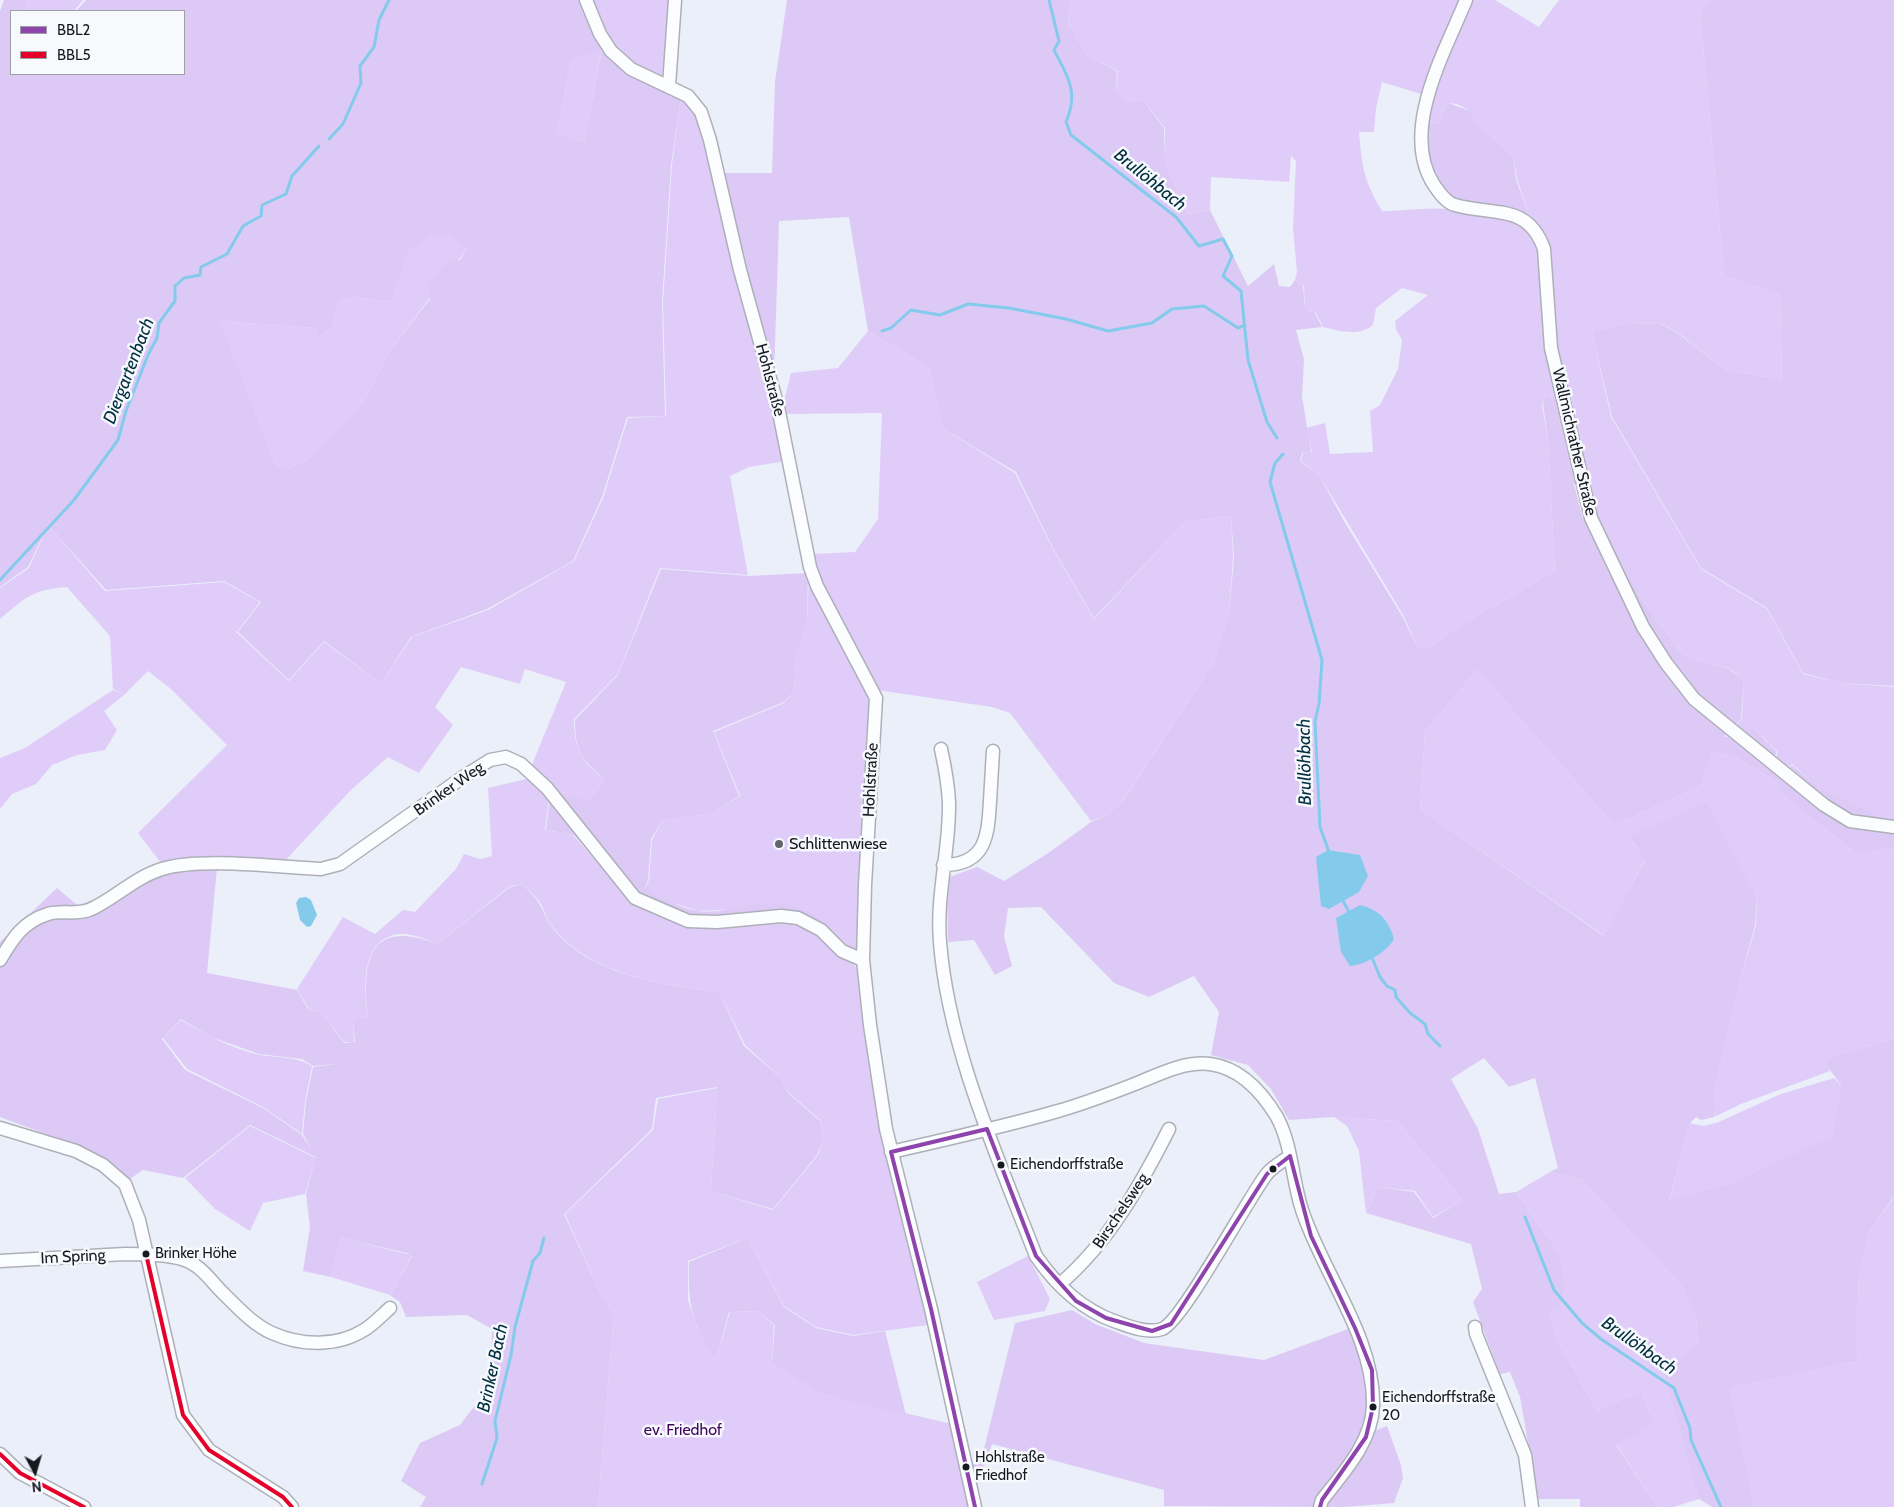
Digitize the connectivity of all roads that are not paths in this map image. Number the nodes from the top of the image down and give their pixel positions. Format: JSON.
{"nodes":[{"id":1,"x":586,"y":0,"type":"edge"},
{"id":2,"x":675,"y":0,"type":"edge"},
{"id":3,"x":1466,"y":0,"type":"edge"},
{"id":4,"x":669,"y":86,"type":"junction"},
{"id":5,"x":942,"y":750,"type":"dead end"},
{"id":6,"x":993,"y":751,"type":"dead end"},
{"id":7,"x":1894,"y":827,"type":"edge"},
{"id":8,"x":942,"y":865,"type":"junction"},
{"id":9,"x":0,"y":960,"type":"edge"},
{"id":10,"x":863,"y":960,"type":"junction"},
{"id":11,"x":0,"y":1128,"type":"edge"},
{"id":12,"x":1169,"y":1128,"type":"dead end"},
{"id":13,"x":988,"y":1130,"type":"junction"},
{"id":14,"x":891,"y":1152,"type":"junction"},
{"id":15,"x":1290,"y":1156,"type":"junction"},
{"id":16,"x":146,"y":1254,"type":"junction"},
{"id":17,"x":0,"y":1261,"type":"edge"},
{"id":18,"x":1060,"y":1284,"type":"junction"},
{"id":19,"x":390,"y":1308,"type":"dead end"},
{"id":20,"x":1475,"y":1326,"type":"dead end"},
{"id":21,"x":0,"y":1454,"type":"edge"},
{"id":22,"x":84,"y":1507,"type":"edge"},
{"id":23,"x":292,"y":1507,"type":"edge"},
{"id":24,"x":975,"y":1507,"type":"edge"},
{"id":25,"x":1320,"y":1507,"type":"edge"},
{"id":26,"x":1532,"y":1507,"type":"edge"}],
"edges":[{"from":1,"to":4,"type":"street","name":"Hohlstraße"},
{"from":2,"to":4,"type":"street"},
{"from":3,"to":7,"type":"street","name":"Wallmichrather Straße"},
{"from":4,"to":10,"type":"street","name":"Hohlstraße"},
{"from":5,"to":8,"type":"street"},
{"from":6,"to":8,"type":"street"},
{"from":8,"to":13,"type":"street"},
{"from":9,"to":10,"type":"street","name":"Brinker Weg"},
{"from":10,"to":14,"type":"street","name":"Hohlstraße"},
{"from":11,"to":16,"type":"street"},
{"from":12,"to":18,"type":"street","name":"Birschelsweg"},
{"from":13,"to":14,"type":"street"},
{"from":13,"to":15,"type":"street"},
{"from":13,"to":18,"type":"street"},
{"from":14,"to":24,"type":"street","name":"Hohlstraße"},
{"from":15,"to":18,"type":"street"},
{"from":15,"to":25,"type":"street"},
{"from":16,"to":17,"type":"street","name":"Im Spring"},
{"from":16,"to":19,"type":"street"},
{"from":16,"to":23,"type":"street"},
{"from":20,"to":26,"type":"street"},
{"from":21,"to":22,"type":"street"}]}
